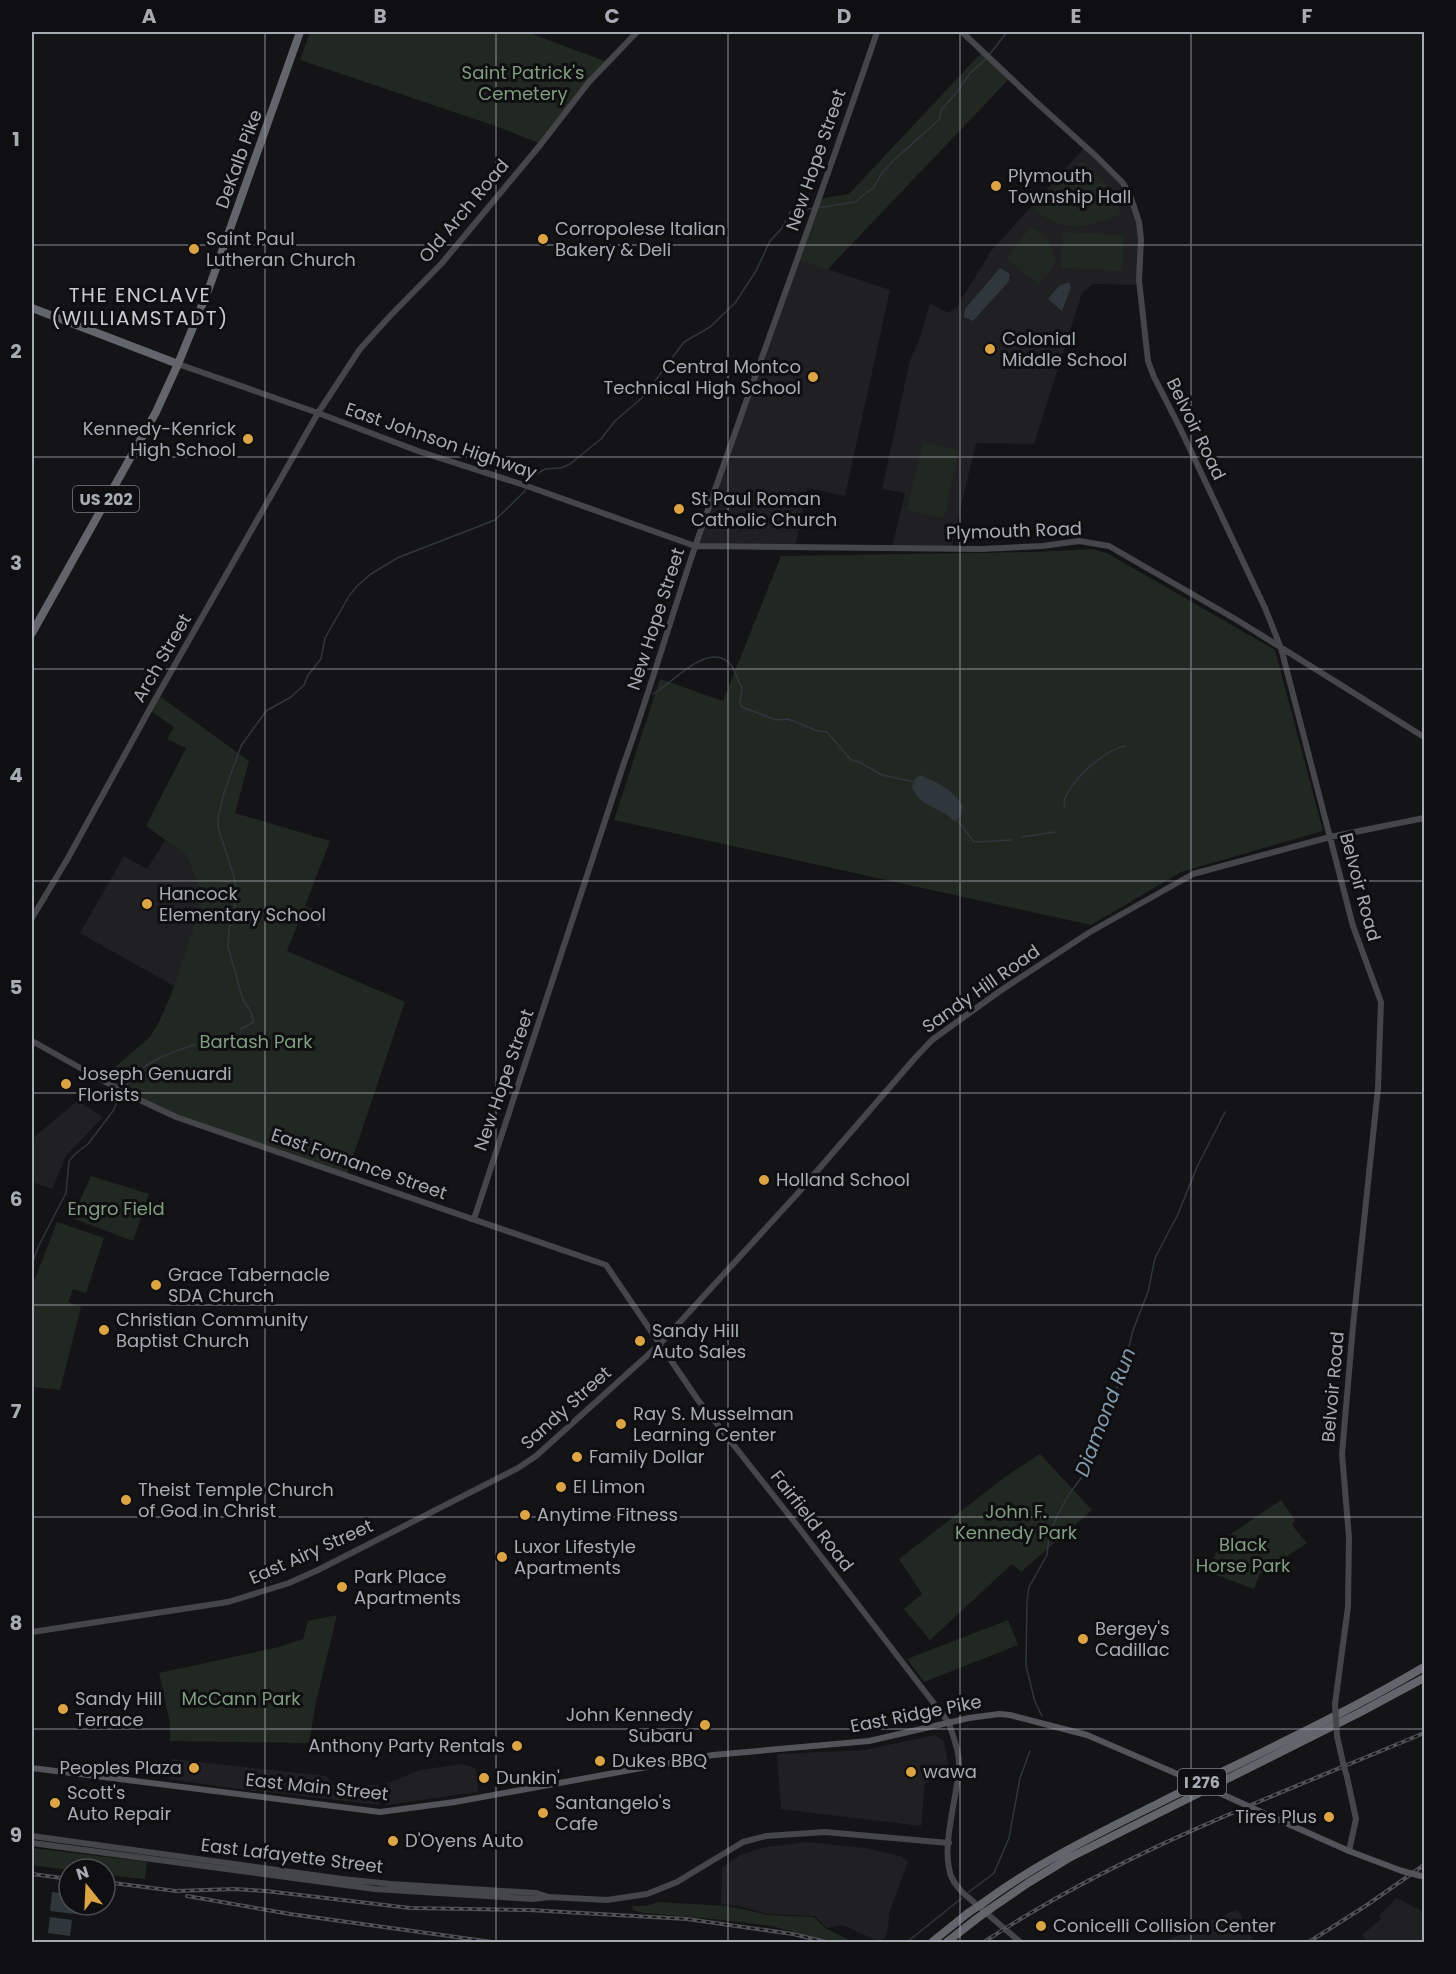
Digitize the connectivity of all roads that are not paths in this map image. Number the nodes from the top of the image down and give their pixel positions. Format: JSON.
{"nodes":[{"id":1,"x":300,"y":32,"type":"edge"},
{"id":2,"x":637,"y":32,"type":"edge"},
{"id":3,"x":877,"y":32,"type":"edge"},
{"id":4,"x":962,"y":32,"type":"edge"},
{"id":5,"x":32,"y":308,"type":"edge"},
{"id":6,"x":178,"y":364,"type":"junction"},
{"id":7,"x":318,"y":413,"type":"junction"},
{"id":8,"x":695,"y":546,"type":"junction"},
{"id":9,"x":32,"y":633,"type":"edge"},
{"id":10,"x":1281,"y":648,"type":"junction"},
{"id":11,"x":1425,"y":737,"type":"edge"},
{"id":12,"x":1425,"y":818,"type":"edge"},
{"id":13,"x":1330,"y":837,"type":"junction"},
{"id":14,"x":32,"y":918,"type":"edge"},
{"id":15,"x":32,"y":1041,"type":"edge"},
{"id":16,"x":474,"y":1219,"type":"junction"},
{"id":17,"x":654,"y":1336,"type":"joint"},
{"id":18,"x":659,"y":1345,"type":"junction"},
{"id":19,"x":487,"y":1485,"type":"joint"},
{"id":20,"x":32,"y":1632,"type":"edge"},
{"id":21,"x":1425,"y":1667,"type":"edge"},
{"id":22,"x":1425,"y":1678,"type":"edge"},
{"id":23,"x":949,"y":1723,"type":"junction"},
{"id":24,"x":32,"y":1768,"type":"edge"},
{"id":25,"x":634,"y":1770,"type":"joint"},
{"id":26,"x":32,"y":1836,"type":"edge"},
{"id":27,"x":32,"y":1843,"type":"edge"},
{"id":28,"x":949,"y":1843,"type":"junction"},
{"id":29,"x":1349,"y":1851,"type":"junction"},
{"id":30,"x":1423,"y":1877,"type":"edge"},
{"id":31,"x":549,"y":1897,"type":"junction"},
{"id":32,"x":932,"y":1942,"type":"edge"},
{"id":33,"x":947,"y":1942,"type":"edge"},
{"id":34,"x":1020,"y":1942,"type":"edge"}],
"edges":[{"from":1,"to":6,"type":"highway","name":"DeKalb Pike","number":"US 202"},
{"from":2,"to":7,"type":"street","name":"Old Arch Road"},
{"from":3,"to":8,"type":"street","name":"New Hope Street"},
{"from":4,"to":10,"type":"street","name":"Belvoir Road"},
{"from":5,"to":6,"type":"highway"},
{"from":6,"to":7,"type":"street","name":"East Johnson Highway"},
{"from":6,"to":9,"type":"highway","number":"US 202"},
{"from":7,"to":8,"type":"street","name":"East Johnson Highway"},
{"from":7,"to":14,"type":"street","name":"Arch Street"},
{"from":8,"to":10,"type":"street","name":"Plymouth Road"},
{"from":8,"to":16,"type":"street","name":"New Hope Street"},
{"from":10,"to":11,"type":"street","name":"Plymouth Road"},
{"from":10,"to":13,"type":"street","name":"Belvoir Road"},
{"from":12,"to":13,"type":"street","name":"Sandy Hill Road"},
{"from":13,"to":18,"type":"street","name":"Sandy Hill Road"},
{"from":13,"to":29,"type":"street","name":"Belvoir Road","bridge":true},
{"from":15,"to":16,"type":"street","name":"East Fornance Street"},
{"from":16,"to":17,"type":"street","name":"East Fornance Street"},
{"from":17,"to":18,"type":"street","name":"Fairfield Road"},
{"from":18,"to":19,"type":"street","name":"Sandy Street"},
{"from":18,"to":23,"type":"street","name":"Fairfield Road"},
{"from":19,"to":20,"type":"street","name":"East Airy Street"},
{"from":21,"to":32,"type":"highway","number":"I 276","bridge":true},
{"from":22,"to":33,"type":"highway","number":"I 276","bridge":true},
{"from":23,"to":25,"type":"main road","name":"East Ridge Pike"},
{"from":23,"to":28,"type":"street","name":"Fairfield Road"},
{"from":23,"to":29,"type":"main road","name":"East Ridge Pike","bridge":true},
{"from":24,"to":25,"type":"main road","name":"East Main Street"},
{"from":26,"to":31,"type":"street","name":"East Lafayette Street"},
{"from":27,"to":31,"type":"street","name":"East Lafayette Street"},
{"from":28,"to":31,"type":"street","name":"East Lafayette Street"},
{"from":28,"to":34,"type":"street","name":"Fairfield Road"},
{"from":29,"to":30,"type":"main road","bridge":true}]}
